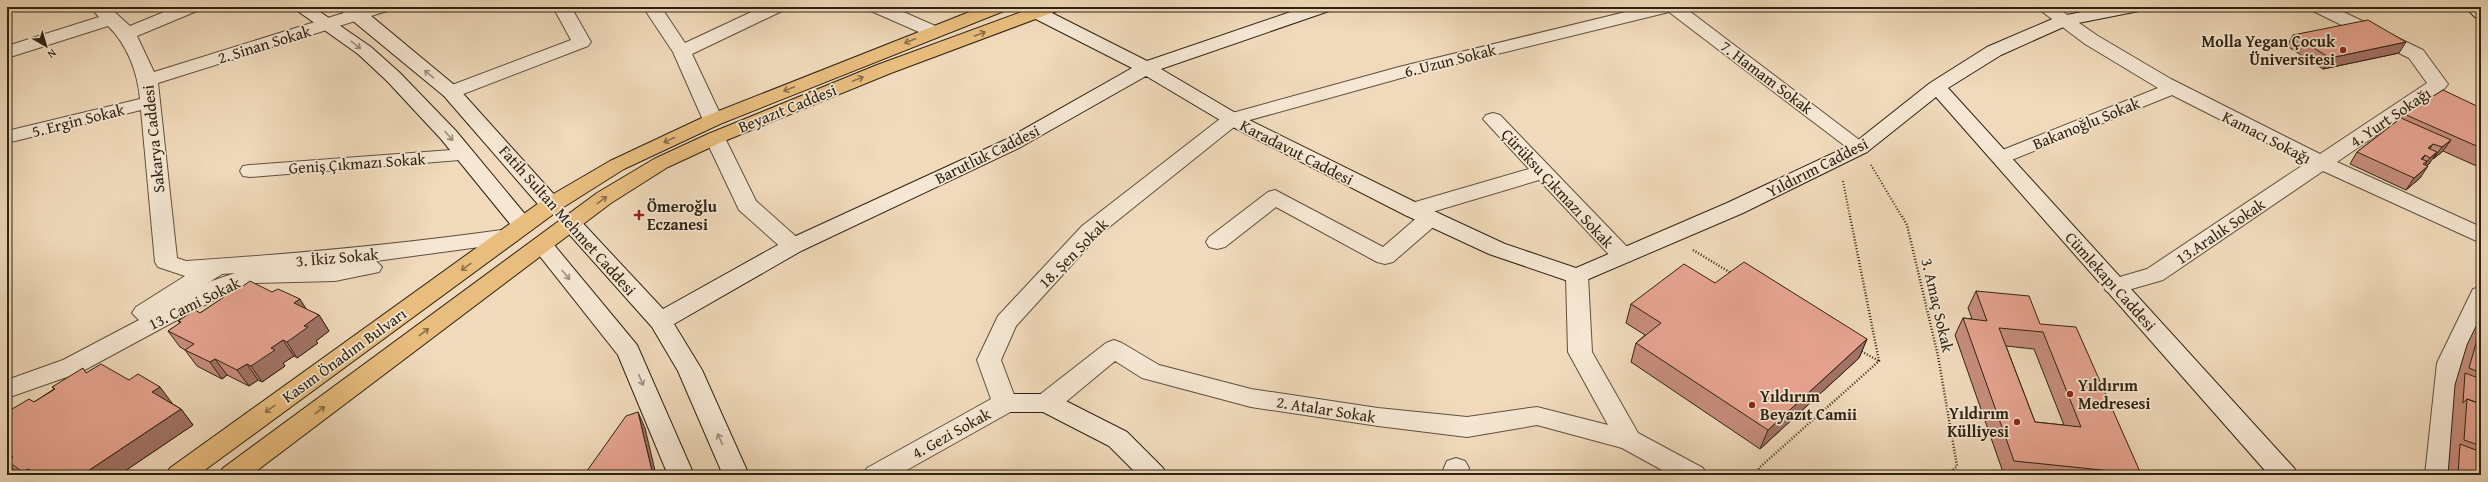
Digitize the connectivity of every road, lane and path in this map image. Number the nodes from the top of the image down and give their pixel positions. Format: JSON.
{"nodes":[{"id":1,"x":191,"y":7,"type":"edge"},
{"id":2,"x":301,"y":7,"type":"edge"},
{"id":3,"x":381,"y":7,"type":"edge"},
{"id":4,"x":562,"y":7,"type":"edge"},
{"id":5,"x":652,"y":7,"type":"edge"},
{"id":6,"x":776,"y":7,"type":"edge"},
{"id":7,"x":877,"y":7,"type":"edge"},
{"id":8,"x":998,"y":7,"type":"edge"},
{"id":9,"x":1323,"y":7,"type":"edge"},
{"id":10,"x":1668,"y":7,"type":"edge"},
{"id":11,"x":1673,"y":7,"type":"edge"},
{"id":12,"x":2045,"y":7,"type":"edge"},
{"id":13,"x":2133,"y":7,"type":"edge"},
{"id":14,"x":2320,"y":7,"type":"edge"},
{"id":15,"x":2474,"y":7,"type":"edge"},
{"id":16,"x":1038,"y":9,"type":"edge"},
{"id":17,"x":351,"y":11,"type":"edge"},
{"id":18,"x":106,"y":13,"type":"edge"},
{"id":19,"x":2481,"y":13,"type":"edge"},
{"id":20,"x":2063,"y":21,"type":"junction"},
{"id":21,"x":328,"y":24,"type":"junction"},
{"id":22,"x":934,"y":32,"type":"junction"},
{"id":23,"x":127,"y":34,"type":"junction"},
{"id":24,"x":7,"y":52,"type":"edge"},
{"id":25,"x":682,"y":52,"type":"junction"},
{"id":26,"x":1146,"y":68,"type":"junction"},
{"id":27,"x":148,"y":80,"type":"junction"},
{"id":28,"x":1937,"y":87,"type":"junction"},
{"id":29,"x":2171,"y":89,"type":"junction"},
{"id":30,"x":451,"y":92,"type":"junction"},
{"id":31,"x":150,"y":102,"type":"junction"},
{"id":32,"x":1232,"y":119,"type":"junction"},
{"id":33,"x":1493,"y":119,"type":"dead end"},
{"id":34,"x":714,"y":129,"type":"junction"},
{"id":35,"x":7,"y":137,"type":"edge"},
{"id":36,"x":1860,"y":148,"type":"junction"},
{"id":37,"x":465,"y":155,"type":"junction"},
{"id":38,"x":2002,"y":157,"type":"junction"},
{"id":39,"x":1838,"y":158,"type":"junction"},
{"id":40,"x":2320,"y":164,"type":"junction"},
{"id":41,"x":250,"y":172,"type":"dead end"},
{"id":42,"x":1543,"y":172,"type":"junction"},
{"id":43,"x":551,"y":205,"type":"junction"},
{"id":44,"x":1421,"y":214,"type":"junction"},
{"id":45,"x":571,"y":224,"type":"junction"},
{"id":46,"x":516,"y":230,"type":"junction"},
{"id":47,"x":2481,"y":236,"type":"edge"},
{"id":48,"x":1217,"y":242,"type":"dead end"},
{"id":49,"x":542,"y":245,"type":"junction"},
{"id":50,"x":793,"y":246,"type":"junction"},
{"id":51,"x":413,"y":250,"type":"junction"},
{"id":52,"x":1623,"y":256,"type":"junction"},
{"id":53,"x":1708,"y":259,"type":"dead end"},
{"id":54,"x":166,"y":262,"type":"joint"},
{"id":55,"x":216,"y":267,"type":"junction"},
{"id":56,"x":1735,"y":275,"type":"edge"},
{"id":57,"x":1577,"y":276,"type":"junction"},
{"id":58,"x":2114,"y":286,"type":"junction"},
{"id":59,"x":2481,"y":295,"type":"edge"},
{"id":60,"x":660,"y":321,"type":"junction"},
{"id":61,"x":1858,"y":349,"type":"edge"},
{"id":62,"x":1879,"y":361,"type":"junction"},
{"id":63,"x":72,"y":366,"type":"junction"},
{"id":64,"x":7,"y":390,"type":"edge"},
{"id":65,"x":1005,"y":403,"type":"junction"},
{"id":66,"x":1047,"y":403,"type":"junction"},
{"id":67,"x":1629,"y":440,"type":"junction"},
{"id":68,"x":1146,"y":473,"type":"edge"},
{"id":69,"x":179,"y":475,"type":"edge"},
{"id":70,"x":232,"y":475,"type":"edge"},
{"id":71,"x":680,"y":475,"type":"edge"},
{"id":72,"x":736,"y":475,"type":"edge"},
{"id":73,"x":876,"y":475,"type":"edge"},
{"id":74,"x":1694,"y":475,"type":"edge"},
{"id":75,"x":1757,"y":475,"type":"edge"},
{"id":76,"x":1948,"y":475,"type":"edge"},
{"id":77,"x":2285,"y":475,"type":"edge"},
{"id":78,"x":2438,"y":475,"type":"edge"}],
"edges":[{"from":1,"to":23,"type":"street"},
{"from":2,"to":21,"type":"street","name":"Fatih Sultan Mehmet Caddesi"},
{"from":3,"to":17,"type":"street","name":"2. Sinan Sokak"},
{"from":4,"to":30,"type":"street"},
{"from":5,"to":25,"type":"street"},
{"from":6,"to":25,"type":"street"},
{"from":7,"to":22,"type":"street"},
{"from":8,"to":22,"type":"main road","name":"Beyazıt Caddesi"},
{"from":9,"to":26,"type":"street","name":"Barutluk Caddesi"},
{"from":10,"to":32,"type":"street","name":"6. Uzun Sokak"},
{"from":11,"to":36,"type":"street","name":"7. Hamam Sokak"},
{"from":12,"to":20,"type":"street","name":"Kamacı Sokağı"},
{"from":13,"to":20,"type":"street","name":"Yıldırım Caddesi"},
{"from":14,"to":40,"type":"street","name":"4. Yurt Sokağı"},
{"from":15,"to":19,"type":"street"},
{"from":16,"to":26,"type":"street","name":"Karadavut Caddesi"},
{"from":34,"to":16,"type":"main road","name":"Beyazıt Caddesi","one_way":true},
{"from":17,"to":21,"type":"street","name":"2. Sinan Sokak"},
{"from":30,"to":17,"type":"street","name":"Fatih Sultan Mehmet Caddesi","one_way":true},
{"from":18,"to":23,"type":"street","name":"Sakarya Caddesi"},
{"from":18,"to":24,"type":"street"},
{"from":20,"to":28,"type":"street","name":"Yıldırım Caddesi"},
{"from":20,"to":29,"type":"street","name":"Kamacı Sokağı"},
{"from":21,"to":27,"type":"street","name":"2. Sinan Sokak"},
{"from":21,"to":37,"type":"street","name":"Fatih Sultan Mehmet Caddesi","one_way":true},
{"from":22,"to":34,"type":"main road","name":"Beyazıt Caddesi","one_way":true},
{"from":23,"to":27,"type":"street","name":"Sakarya Caddesi"},
{"from":25,"to":34,"type":"street"},
{"from":26,"to":32,"type":"street","name":"Karadavut Caddesi"},
{"from":26,"to":50,"type":"street","name":"Barutluk Caddesi"},
{"from":27,"to":31,"type":"street","name":"Sakarya Caddesi"},
{"from":28,"to":36,"type":"street","name":"Yıldırım Caddesi"},
{"from":28,"to":38,"type":"street","name":"Cümlekapı Caddesi"},
{"from":29,"to":38,"type":"street","name":"Bakanoğlu Sokak"},
{"from":29,"to":40,"type":"street","name":"Kamacı Sokağı"},
{"from":30,"to":43,"type":"street","name":"Fatih Sultan Mehmet Caddesi"},
{"from":31,"to":35,"type":"street","name":"5. Ergin Sokak"},
{"from":31,"to":54,"type":"street","name":"Sakarya Caddesi"},
{"from":32,"to":44,"type":"street","name":"Karadavut Caddesi"},
{"from":32,"to":65,"type":"street","name":"18. Şen Sokak"},
{"from":33,"to":42,"type":"street","name":"Çürüksu Çıkmazı Sokak"},
{"from":34,"to":43,"type":"main road","name":"Beyazıt Caddesi","one_way":true},
{"from":45,"to":34,"type":"main road","name":"Beyazıt Caddesi","one_way":true},
{"from":34,"to":50,"type":"street"},
{"from":36,"to":39,"type":"street","name":"Yıldırım Caddesi"},
{"from":36,"to":76,"type":"path","name":"3. Amaç Sokak"},
{"from":37,"to":41,"type":"street","name":"Geniş Çıkmazı Sokak"},
{"from":37,"to":46,"type":"street","name":"Fatih Sultan Mehmet Caddesi"},
{"from":38,"to":58,"type":"street","name":"Cümlekapı Caddesi"},
{"from":39,"to":52,"type":"street","name":"Yıldırım Caddesi"},
{"from":39,"to":62,"type":"path"},
{"from":40,"to":47,"type":"street","name":"Kamacı Sokağı"},
{"from":40,"to":58,"type":"street","name":"13.Aralık Sokak"},
{"from":42,"to":44,"type":"street"},
{"from":42,"to":52,"type":"street","name":"Çürüksu Çıkmazı Sokak"},
{"from":43,"to":45,"type":"main road","name":"Fatih Sultan Mehmet Caddesi"},
{"from":43,"to":46,"type":"main road","name":"Beyazıt Caddesi"},
{"from":44,"to":48,"type":"street"},
{"from":44,"to":57,"type":"street","name":"Karadavut Caddesi"},
{"from":45,"to":49,"type":"main road","name":"Beyazıt Caddesi"},
{"from":45,"to":60,"type":"street","name":"Fatih Sultan Mehmet Caddesi"},
{"from":46,"to":49,"type":"main road","name":"Fatih Sultan Mehmet Caddesi"},
{"from":46,"to":51,"type":"street","name":"3. İkiz Sokak"},
{"from":46,"to":69,"type":"main road","name":"Kasım Önadım Bulvarı","one_way":true},
{"from":70,"to":49,"type":"main road","name":"Kasım Önadım Bulvarı","one_way":true},
{"from":49,"to":71,"type":"street","name":"Fatih Sultan Mehmet Caddesi","one_way":true},
{"from":50,"to":60,"type":"street","name":"Barutluk Caddesi"},
{"from":51,"to":55,"type":"street","name":"3. İkiz Sokak"},
{"from":51,"to":63,"type":"street","name":"13. Cami Sokak"},
{"from":52,"to":57,"type":"street","name":"Yıldırım Caddesi"},
{"from":53,"to":56,"type":"path"},
{"from":54,"to":55,"type":"street","name":"3. İkiz Sokak"},
{"from":55,"to":63,"type":"street"},
{"from":57,"to":67,"type":"street"},
{"from":58,"to":77,"type":"street","name":"Cümlekapı Caddesi"},
{"from":59,"to":78,"type":"street"},
{"from":72,"to":60,"type":"street","name":"Fatih Sultan Mehmet Caddesi","one_way":true},
{"from":61,"to":62,"type":"path"},
{"from":62,"to":75,"type":"path"},
{"from":63,"to":64,"type":"street","name":"13. Cami Sokak"},
{"from":65,"to":66,"type":"street"},
{"from":65,"to":73,"type":"street","name":"4. Gezi Sokak"},
{"from":66,"to":67,"type":"street","name":"2. Atalar Sokak"},
{"from":66,"to":68,"type":"street"},
{"from":67,"to":74,"type":"street"}]}
